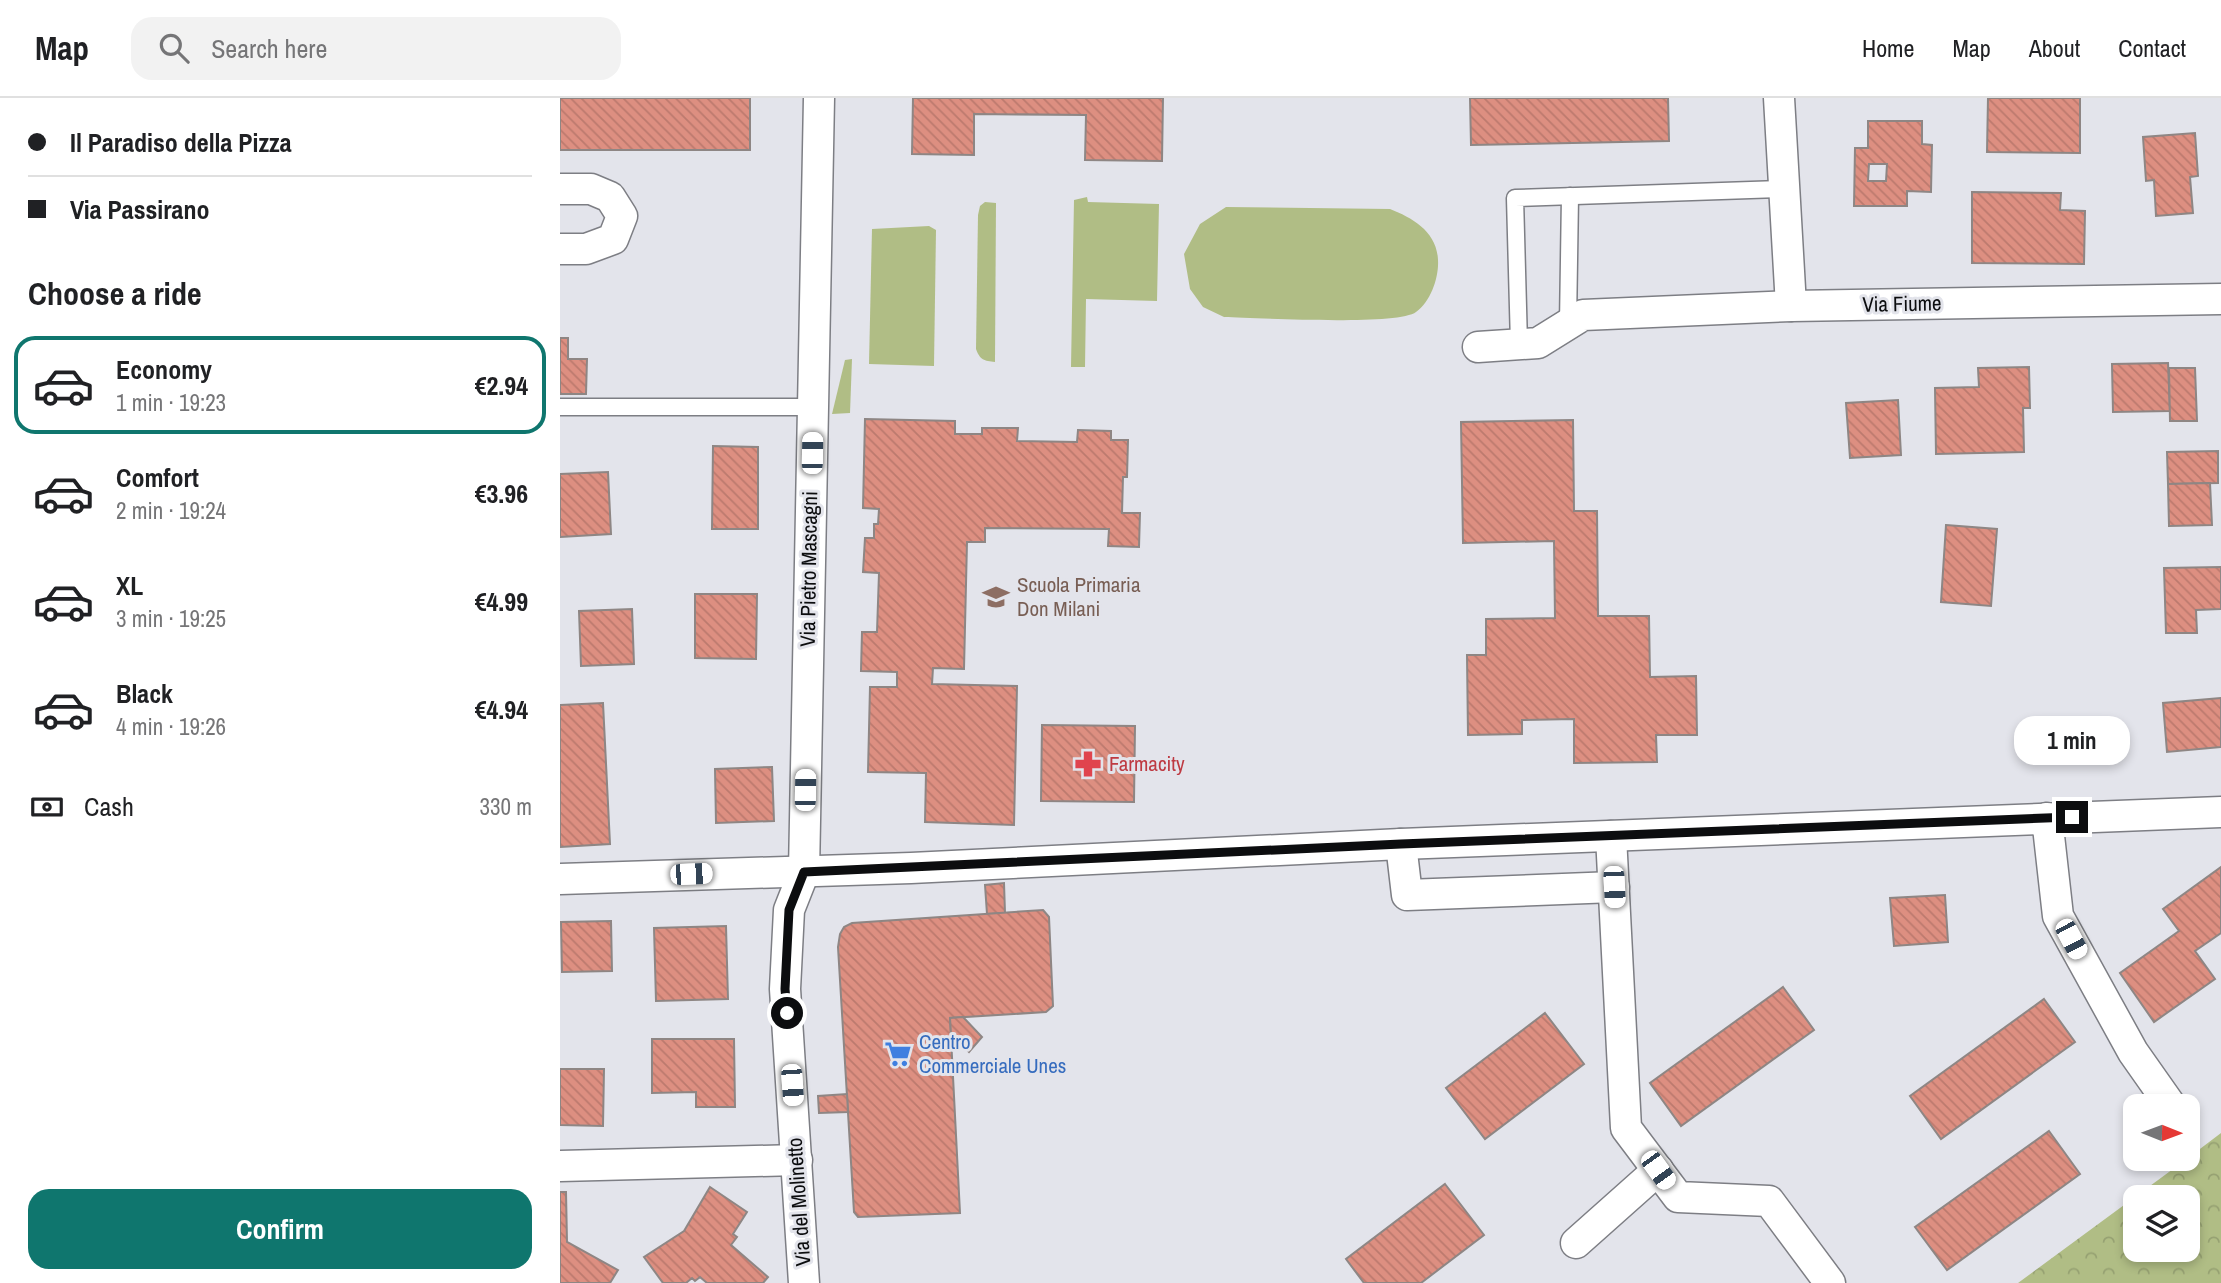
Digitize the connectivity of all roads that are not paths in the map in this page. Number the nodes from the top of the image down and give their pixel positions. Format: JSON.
{"nodes":[{"id":1,"x":818,"y":98,"type":"edge"},
{"id":2,"x":1779,"y":98,"type":"edge"},
{"id":3,"x":1783,"y":189,"type":"junction"},
{"id":4,"x":560,"y":190,"type":"edge"},
{"id":5,"x":1570,"y":196,"type":"junction"},
{"id":6,"x":560,"y":249,"type":"edge"},
{"id":7,"x":2221,"y":299,"type":"edge"},
{"id":8,"x":1791,"y":306,"type":"junction"},
{"id":9,"x":1569,"y":324,"type":"junction"},
{"id":10,"x":1519,"y":344,"type":"junction"},
{"id":11,"x":1478,"y":347,"type":"dead end"},
{"id":12,"x":560,"y":407,"type":"edge"},
{"id":13,"x":812,"y":407,"type":"junction"},
{"id":14,"x":2221,"y":812,"type":"edge"},
{"id":15,"x":2047,"y":818,"type":"junction"},
{"id":16,"x":1611,"y":836,"type":"junction"},
{"id":17,"x":1401,"y":844,"type":"junction"},
{"id":18,"x":804,"y":872,"type":"junction"},
{"id":19,"x":560,"y":879,"type":"edge"},
{"id":20,"x":1614,"y":887,"type":"junction"},
{"id":21,"x":2163,"y":1094,"type":"edge"},
{"id":22,"x":797,"y":1160,"type":"junction"},
{"id":23,"x":560,"y":1166,"type":"edge"},
{"id":24,"x":1658,"y":1170,"type":"junction"},
{"id":25,"x":1576,"y":1244,"type":"dead end"},
{"id":26,"x":804,"y":1283,"type":"edge"},
{"id":27,"x":1830,"y":1283,"type":"edge"}],
"edges":[{"from":1,"to":13,"type":"street","name":"Via Pietro Mascagni"},
{"from":2,"to":3,"type":"street"},
{"from":3,"to":5,"type":"lane"},
{"from":3,"to":8,"type":"street"},
{"from":4,"to":6,"type":"street"},
{"from":5,"to":9,"type":"lane"},
{"from":5,"to":10,"type":"lane"},
{"from":7,"to":8,"type":"street","name":"Via Fiume"},
{"from":8,"to":9,"type":"street","name":"Via Fiume"},
{"from":9,"to":10,"type":"street","name":"Via Fiume"},
{"from":10,"to":11,"type":"street","name":"Via Fiume"},
{"from":12,"to":13,"type":"lane"},
{"from":13,"to":18,"type":"street","name":"Via Pietro Mascagni"},
{"from":14,"to":15,"type":"street"},
{"from":15,"to":16,"type":"street"},
{"from":15,"to":21,"type":"street"},
{"from":16,"to":17,"type":"street"},
{"from":16,"to":20,"type":"street"},
{"from":17,"to":18,"type":"street"},
{"from":17,"to":20,"type":"street"},
{"from":18,"to":19,"type":"street"},
{"from":18,"to":22,"type":"street","name":"Via del Molinetto"},
{"from":20,"to":24,"type":"street"},
{"from":22,"to":23,"type":"street"},
{"from":22,"to":26,"type":"street","name":"Via del Molinetto"},
{"from":24,"to":25,"type":"street"},
{"from":24,"to":27,"type":"street"}]}
